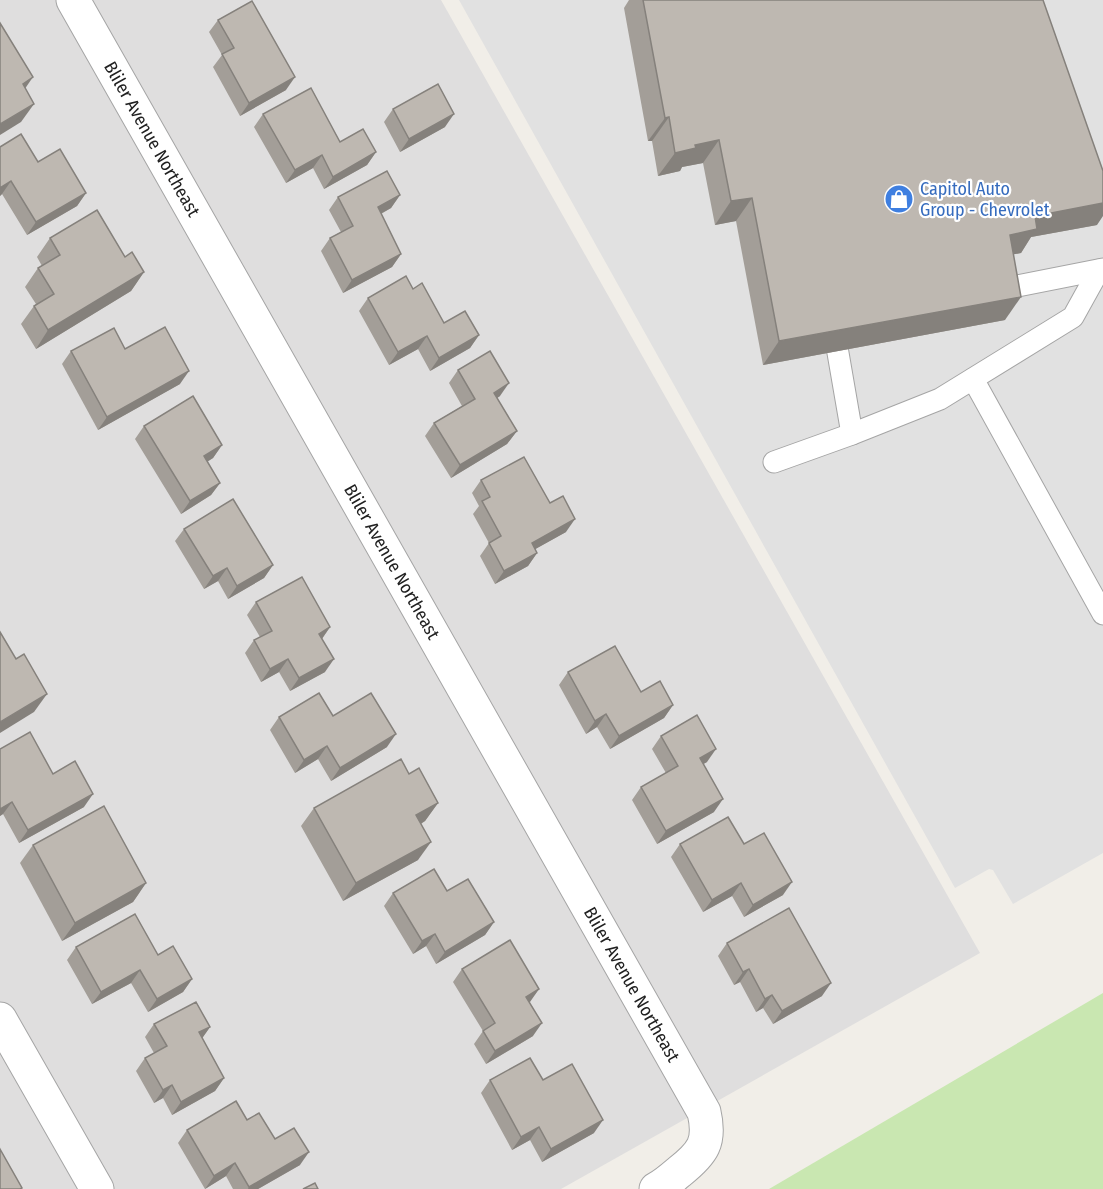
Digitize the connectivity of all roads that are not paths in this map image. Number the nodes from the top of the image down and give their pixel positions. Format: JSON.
{"nodes":[{"id":1,"x":73,"y":0,"type":"edge"},
{"id":2,"x":1101,"y":269,"type":"edge"},
{"id":3,"x":977,"y":294,"type":"edge"},
{"id":4,"x":855,"y":320,"type":"edge"},
{"id":5,"x":973,"y":379,"type":"junction"},
{"id":6,"x":852,"y":434,"type":"junction"},
{"id":7,"x":774,"y":462,"type":"dead end"},
{"id":8,"x":1103,"y":614,"type":"edge"},
{"id":9,"x":0,"y":1019,"type":"edge"},
{"id":10,"x":97,"y":1189,"type":"edge"},
{"id":11,"x":656,"y":1189,"type":"edge"}],
"edges":[{"from":1,"to":11,"type":"street","name":"Bliler Avenue Northeast"},
{"from":2,"to":3,"type":"lane"},
{"from":2,"to":5,"type":"lane"},
{"from":4,"to":6,"type":"lane"},
{"from":5,"to":6,"type":"lane"},
{"from":5,"to":8,"type":"lane"},
{"from":6,"to":7,"type":"lane"},
{"from":9,"to":10,"type":"street"}]}
